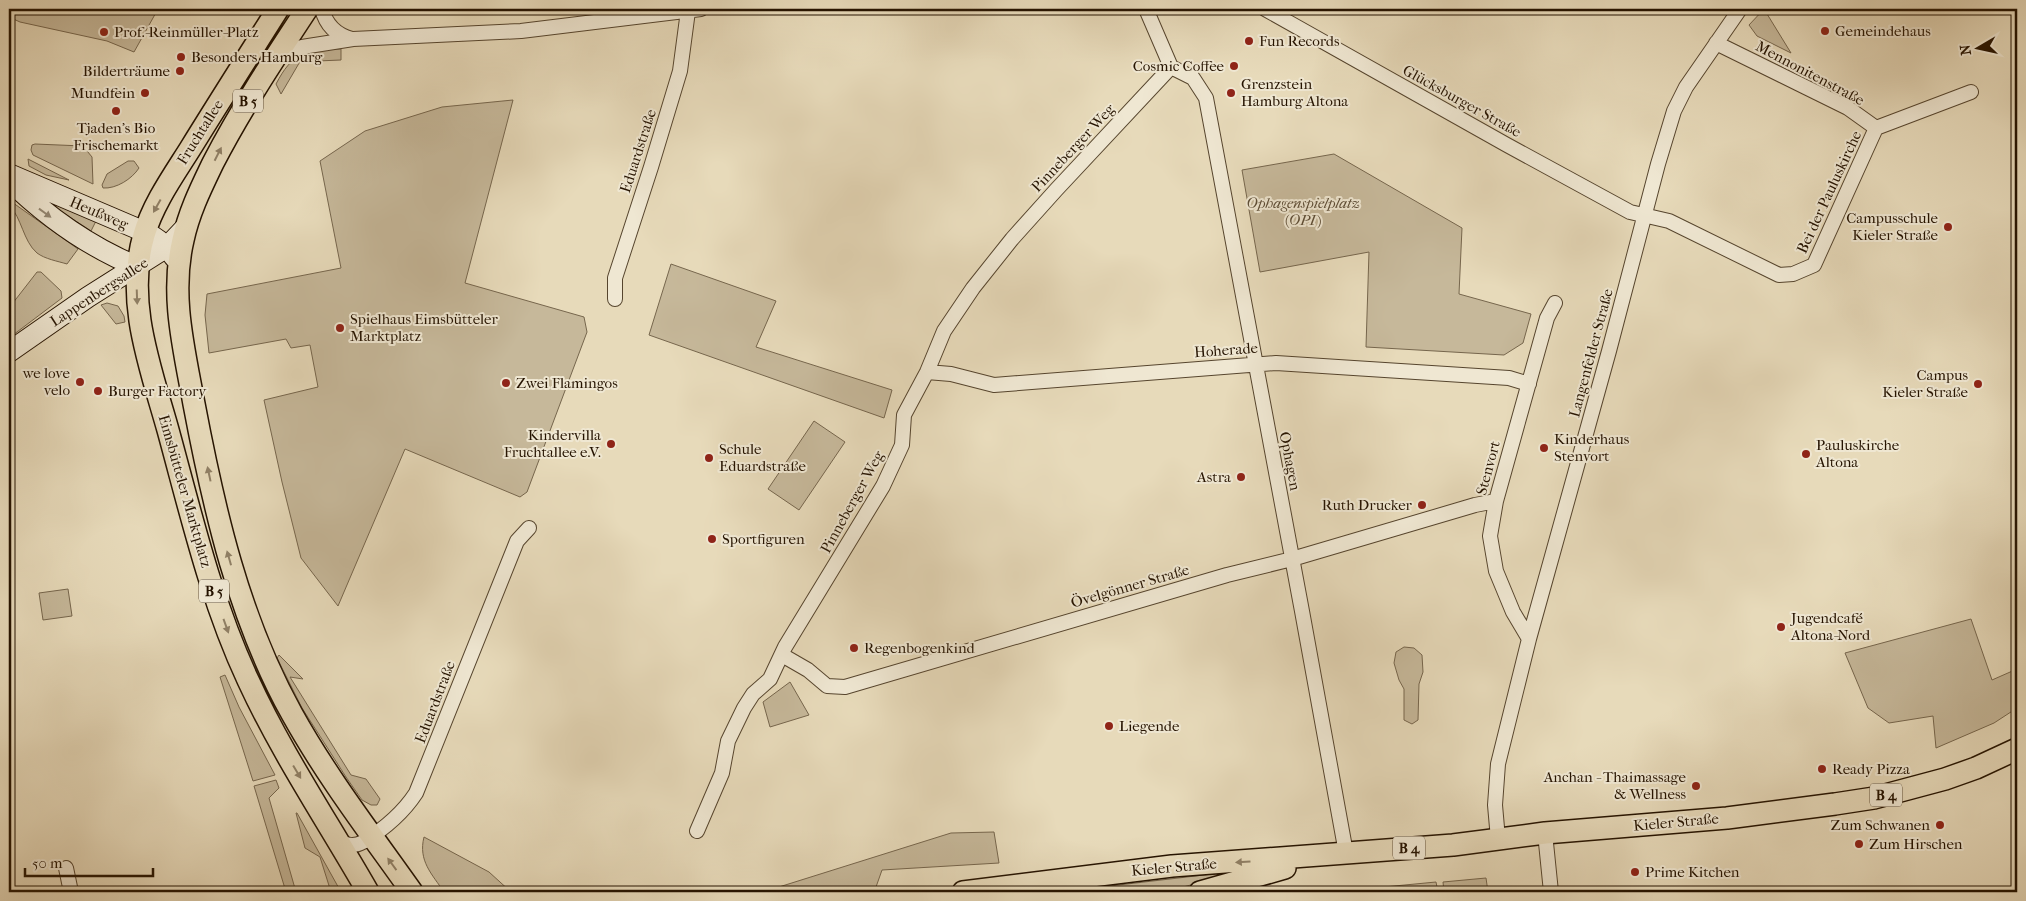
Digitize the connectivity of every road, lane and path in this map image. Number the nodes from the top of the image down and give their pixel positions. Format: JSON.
{"nodes":[{"id":1,"x":278,"y":9,"type":"edge"},
{"id":2,"x":307,"y":9,"type":"edge"},
{"id":3,"x":322,"y":9,"type":"edge"},
{"id":4,"x":1146,"y":9,"type":"edge"},
{"id":5,"x":1265,"y":9,"type":"edge"},
{"id":6,"x":1740,"y":9,"type":"edge"},
{"id":7,"x":694,"y":10,"type":"edge"},
{"id":8,"x":353,"y":39,"type":"junction"},
{"id":9,"x":1716,"y":43,"type":"junction"},
{"id":10,"x":272,"y":62,"type":"junction"},
{"id":11,"x":1171,"y":67,"type":"junction"},
{"id":12,"x":1971,"y":92,"type":"dead end"},
{"id":13,"x":1876,"y":128,"type":"junction"},
{"id":14,"x":9,"y":174,"type":"edge"},
{"id":15,"x":9,"y":180,"type":"edge"},
{"id":16,"x":171,"y":180,"type":"joint"},
{"id":17,"x":196,"y":198,"type":"joint"},
{"id":18,"x":1645,"y":215,"type":"junction"},
{"id":19,"x":145,"y":232,"type":"junction"},
{"id":20,"x":173,"y":256,"type":"junction"},
{"id":21,"x":138,"y":267,"type":"junction"},
{"id":22,"x":615,"y":299,"type":"dead end"},
{"id":23,"x":1555,"y":303,"type":"dead end"},
{"id":24,"x":9,"y":352,"type":"edge"},
{"id":25,"x":1254,"y":364,"type":"junction"},
{"id":26,"x":927,"y":372,"type":"junction"},
{"id":27,"x":1529,"y":384,"type":"junction"},
{"id":28,"x":1496,"y":501,"type":"junction"},
{"id":29,"x":529,"y":528,"type":"dead end"},
{"id":30,"x":1292,"y":559,"type":"junction"},
{"id":31,"x":1529,"y":639,"type":"junction"},
{"id":32,"x":782,"y":655,"type":"junction"},
{"id":33,"x":2016,"y":751,"type":"edge"},
{"id":34,"x":697,"y":831,"type":"dead end"},
{"id":35,"x":1545,"y":833,"type":"junction"},
{"id":36,"x":336,"y":836,"type":"junction"},
{"id":37,"x":372,"y":836,"type":"junction"},
{"id":38,"x":1498,"y":839,"type":"junction"},
{"id":39,"x":1336,"y":855,"type":"junction"},
{"id":40,"x":66,"y":868,"type":"dead end"},
{"id":41,"x":1031,"y":888,"type":"edge"},
{"id":42,"x":71,"y":892,"type":"edge"},
{"id":43,"x":368,"y":892,"type":"edge"},
{"id":44,"x":412,"y":892,"type":"edge"},
{"id":45,"x":963,"y":892,"type":"edge"},
{"id":46,"x":1200,"y":892,"type":"edge"},
{"id":47,"x":1551,"y":892,"type":"edge"}],
"edges":[{"from":1,"to":16,"type":"main road","name":"Fruchtallee","number":"B 5"},
{"from":2,"to":10,"type":"main road","name":"Fruchtallee","number":"B 5"},
{"from":3,"to":8,"type":"street"},
{"from":4,"to":11,"type":"street"},
{"from":5,"to":18,"type":"street","name":"Glücksburger Straße"},
{"from":6,"to":9,"type":"street","name":"Langenfelder Straße"},
{"from":7,"to":8,"type":"street"},
{"from":7,"to":22,"type":"street","name":"Eduardstraße"},
{"from":8,"to":10,"type":"street"},
{"from":9,"to":13,"type":"street","name":"Mennonitenstraße"},
{"from":9,"to":18,"type":"street","name":"Langenfelder Straße"},
{"from":17,"to":10,"type":"main road","name":"Fruchtallee","number":"B 5","one_way":true},
{"from":11,"to":25,"type":"street","name":"Ophagen"},
{"from":11,"to":26,"type":"street","name":"Pinneberger Weg"},
{"from":12,"to":13,"type":"street"},
{"from":13,"to":18,"type":"street","name":"Bei der Pauluskirche"},
{"from":14,"to":19,"type":"street","name":"Heußweg"},
{"from":15,"to":21,"type":"street","name":"Heußweg","one_way":true},
{"from":16,"to":19,"type":"main road","name":"Eimsbütteler Marktplatz","number":"B 5","one_way":true},
{"from":17,"to":20,"type":"main road","name":"Eimsbütteler Marktplatz","number":"B 5"},
{"from":18,"to":31,"type":"street","name":"Langenfelder Straße"},
{"from":19,"to":20,"type":"street","name":"Heußweg"},
{"from":19,"to":21,"type":"main road","name":"Eimsbütteler Marktplatz","number":"B 5"},
{"from":20,"to":21,"type":"street","name":"Lappenbergsallee"},
{"from":37,"to":20,"type":"main road","name":"Eimsbütteler Marktplatz","number":"B 5","one_way":true},
{"from":21,"to":24,"type":"street","name":"Lappenbergsallee"},
{"from":21,"to":36,"type":"main road","name":"Eimsbütteler Marktplatz","number":"B 5","one_way":true},
{"from":23,"to":27,"type":"street","name":"Stenvort"},
{"from":25,"to":26,"type":"street","name":"Hoherade"},
{"from":25,"to":27,"type":"street","name":"Hoherade"},
{"from":25,"to":30,"type":"street","name":"Ophagen"},
{"from":26,"to":32,"type":"street","name":"Pinneberger Weg"},
{"from":27,"to":28,"type":"street","name":"Stenvort"},
{"from":28,"to":30,"type":"street","name":"Övelgönner Straße"},
{"from":28,"to":31,"type":"street","name":"Stenvort"},
{"from":29,"to":37,"type":"street","name":"Eduardstraße"},
{"from":30,"to":32,"type":"street","name":"Övelgönner Straße"},
{"from":30,"to":39,"type":"street","name":"Ophagen"},
{"from":31,"to":38,"type":"street","name":"Langenfelder Straße"},
{"from":32,"to":34,"type":"street","name":"Pinneberger Weg"},
{"from":33,"to":35,"type":"main road","name":"Kieler Straße","number":"B 4"},
{"from":35,"to":38,"type":"main road","name":"Kieler Straße","number":"B 4"},
{"from":35,"to":47,"type":"street"},
{"from":36,"to":37,"type":"street","name":"Eduardstraße"},
{"from":36,"to":43,"type":"main road","name":"Eimsbütteler Marktplatz","number":"B 5"},
{"from":44,"to":37,"type":"main road","name":"Eimsbütteler Marktplatz","number":"B 5","one_way":true},
{"from":38,"to":39,"type":"main road","name":"Kieler Straße","number":"B 4"},
{"from":39,"to":41,"type":"main road","name":"Kieler Straße","number":"B 4","one_way":true},
{"from":39,"to":46,"type":"main road","name":"Kieler Straße","number":"B 4"},
{"from":40,"to":42,"type":"street"},
{"from":41,"to":45,"type":"main road","name":"Kieler Straße","number":"B 4"}]}
